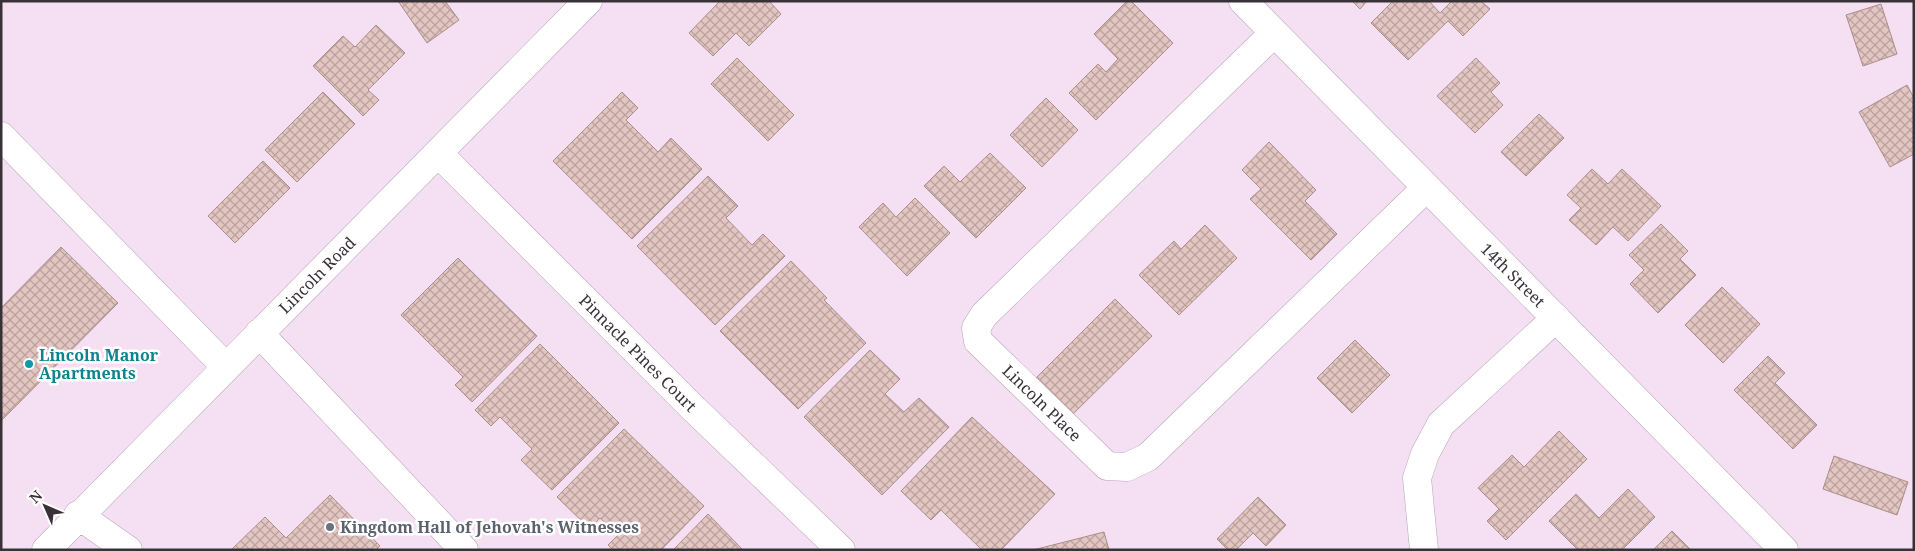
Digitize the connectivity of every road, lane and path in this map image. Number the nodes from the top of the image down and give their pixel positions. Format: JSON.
{"nodes":[{"id":1,"x":1243,"y":1,"type":"edge"},
{"id":2,"x":584,"y":3,"type":"edge"},
{"id":3,"x":1274,"y":33,"type":"junction"},
{"id":4,"x":1,"y":136,"type":"edge"},
{"id":5,"x":438,"y":153,"type":"junction"},
{"id":6,"x":1426,"y":188,"type":"junction"},
{"id":7,"x":1556,"y":318,"type":"junction"},
{"id":8,"x":259,"y":333,"type":"junction"},
{"id":9,"x":226,"y":367,"type":"junction"},
{"id":10,"x":78,"y":515,"type":"junction"},
{"id":11,"x":46,"y":550,"type":"edge"},
{"id":12,"x":128,"y":550,"type":"edge"},
{"id":13,"x":464,"y":550,"type":"edge"},
{"id":14,"x":841,"y":550,"type":"edge"},
{"id":15,"x":1424,"y":550,"type":"edge"},
{"id":16,"x":1784,"y":550,"type":"edge"}],
"edges":[{"from":1,"to":3,"type":"street","name":"14th Street"},
{"from":2,"to":5,"type":"street","name":"Lincoln Road"},
{"from":3,"to":6,"type":"street","name":"14th Street"},
{"from":3,"to":6,"type":"street","name":"Lincoln Place"},
{"from":4,"to":9,"type":"street"},
{"from":5,"to":8,"type":"street","name":"Lincoln Road"},
{"from":5,"to":14,"type":"street","name":"Pinnacle Pines Court"},
{"from":6,"to":7,"type":"street","name":"14th Street"},
{"from":7,"to":15,"type":"street"},
{"from":7,"to":16,"type":"street","name":"14th Street"},
{"from":8,"to":9,"type":"street","name":"Lincoln Road"},
{"from":8,"to":13,"type":"street"},
{"from":9,"to":10,"type":"street","name":"Lincoln Road"},
{"from":10,"to":11,"type":"street","name":"Lincoln Road"},
{"from":10,"to":12,"type":"street"}]}
